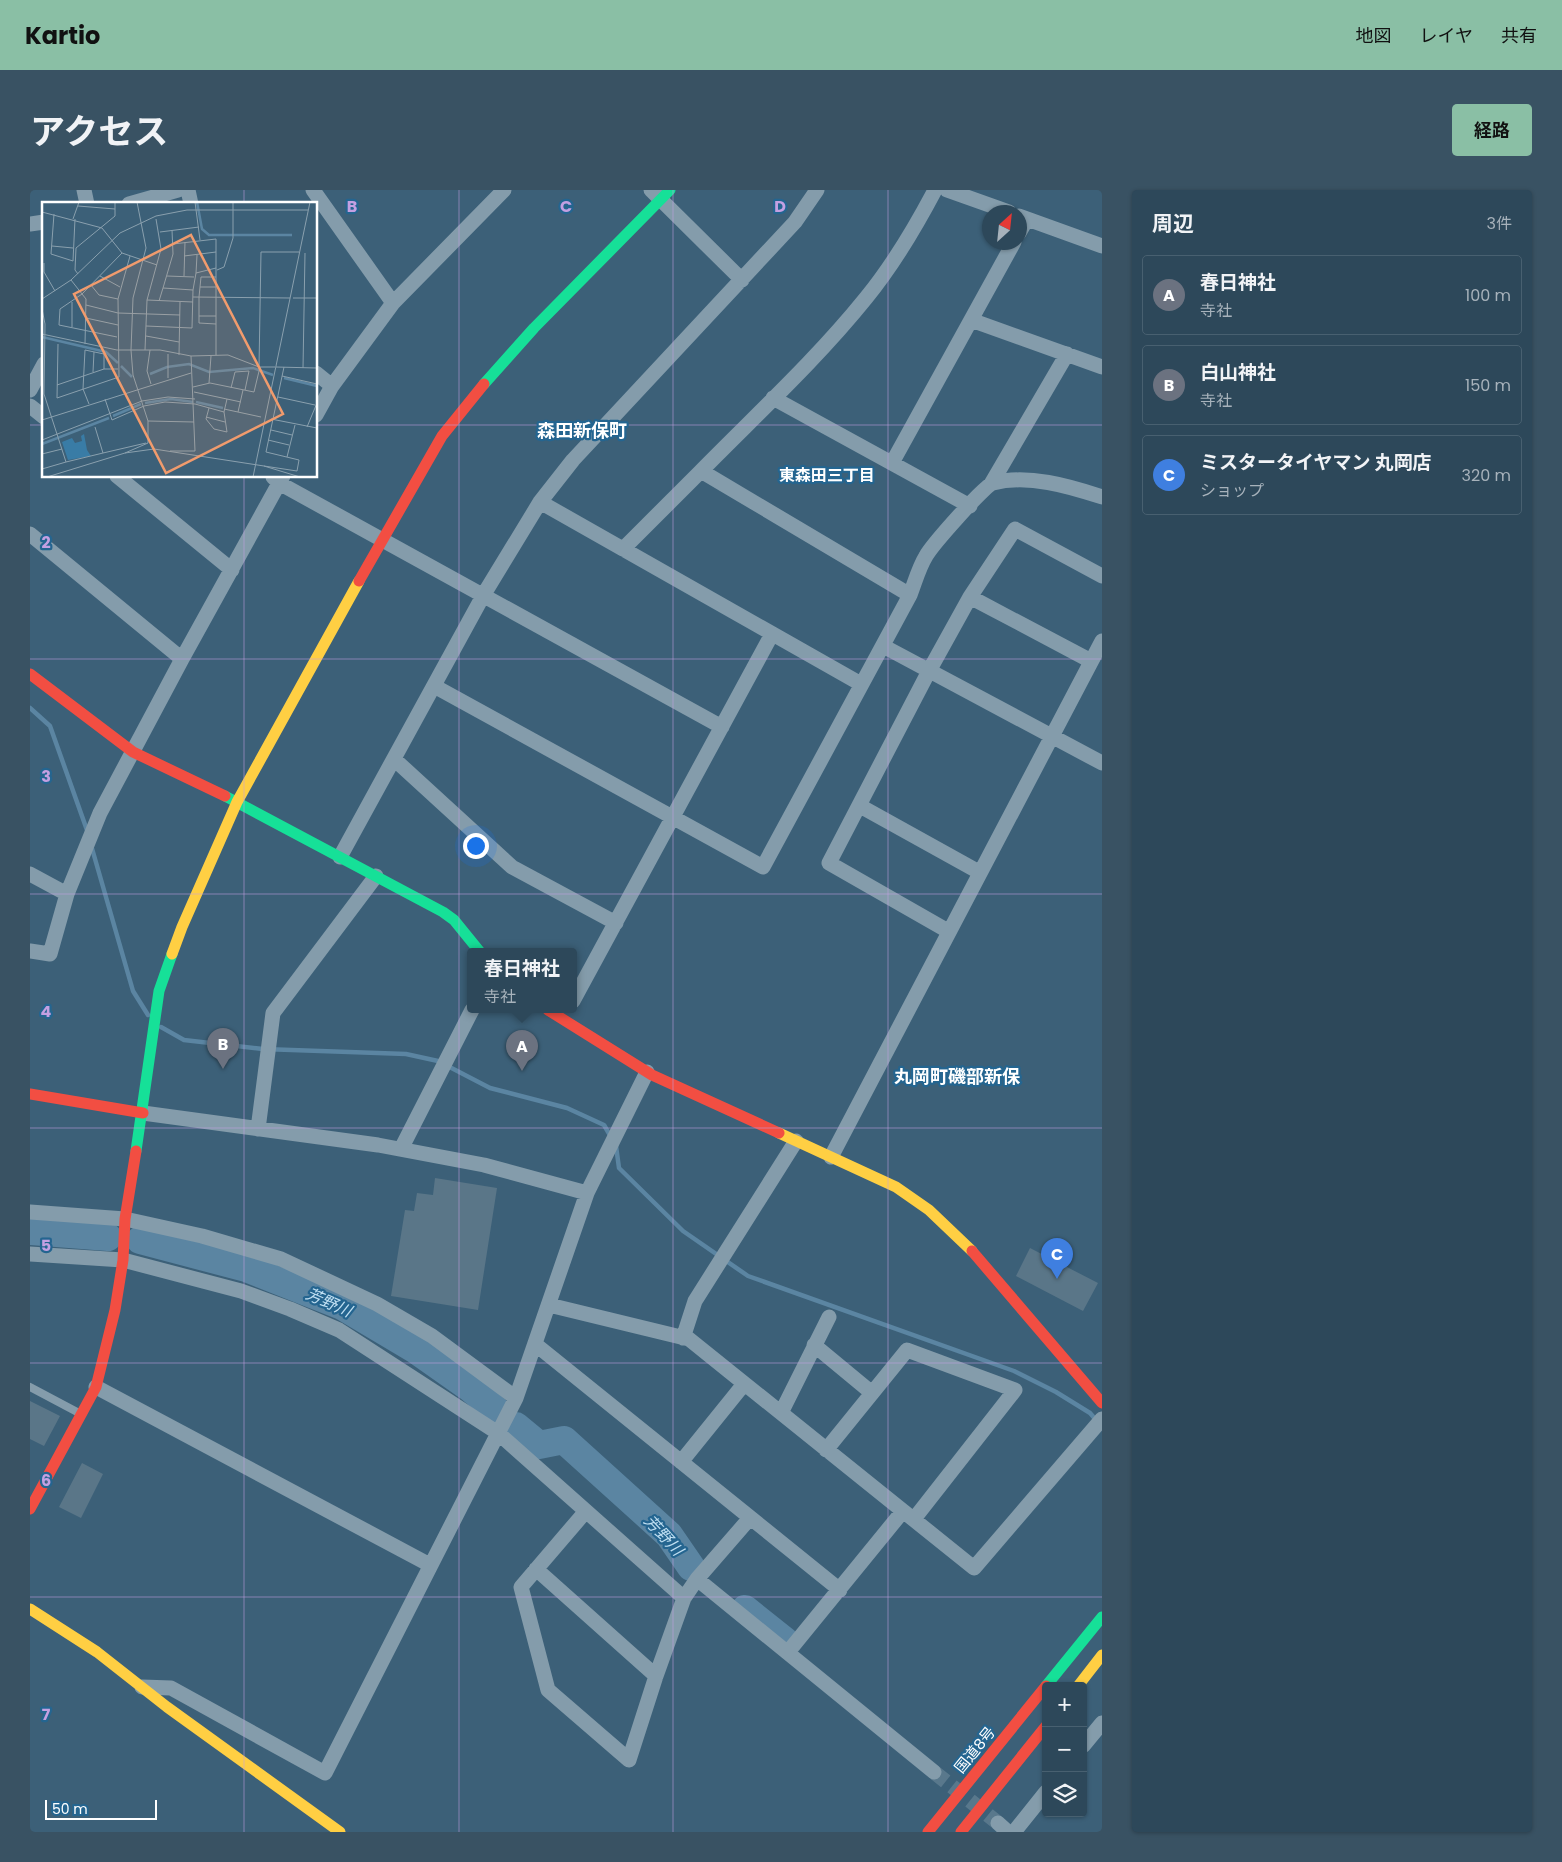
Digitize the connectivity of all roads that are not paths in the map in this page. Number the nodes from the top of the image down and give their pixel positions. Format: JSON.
{"nodes":[{"id":1,"x":178,"y":190,"type":"edge"},
{"id":2,"x":313,"y":190,"type":"edge"},
{"id":3,"x":504,"y":190,"type":"edge"},
{"id":4,"x":818,"y":190,"type":"edge"},
{"id":5,"x":935,"y":190,"type":"edge"},
{"id":6,"x":947,"y":190,"type":"edge"},
{"id":7,"x":661,"y":193,"type":"edge"},
{"id":8,"x":136,"y":202,"type":"edge"},
{"id":9,"x":989,"y":205,"type":"edge"},
{"id":10,"x":1027,"y":219,"type":"edge"},
{"id":11,"x":1102,"y":246,"type":"edge"},
{"id":12,"x":1010,"y":250,"type":"edge"},
{"id":13,"x":742,"y":280,"type":"junction"},
{"id":14,"x":392,"y":303,"type":"junction"},
{"id":15,"x":971,"y":320,"type":"junction"},
{"id":16,"x":1066,"y":354,"type":"junction"},
{"id":17,"x":1102,"y":367,"type":"edge"},
{"id":18,"x":42,"y":368,"type":"edge"},
{"id":19,"x":318,"y":375,"type":"edge"},
{"id":20,"x":332,"y":386,"type":"junction"},
{"id":21,"x":30,"y":390,"type":"edge"},
{"id":22,"x":773,"y":398,"type":"junction"},
{"id":23,"x":30,"y":406,"type":"edge"},
{"id":24,"x":318,"y":411,"type":"edge"},
{"id":25,"x":42,"y":415,"type":"edge"},
{"id":26,"x":892,"y":463,"type":"junction"},
{"id":27,"x":701,"y":471,"type":"junction"},
{"id":28,"x":119,"y":478,"type":"edge"},
{"id":29,"x":278,"y":479,"type":"edge"},
{"id":30,"x":991,"y":484,"type":"junction"},
{"id":31,"x":1102,"y":498,"type":"edge"},
{"id":32,"x":540,"y":502,"type":"junction"},
{"id":33,"x":970,"y":506,"type":"junction"},
{"id":34,"x":30,"y":534,"type":"edge"},
{"id":35,"x":382,"y":539,"type":"junction"},
{"id":36,"x":623,"y":549,"type":"junction"},
{"id":37,"x":232,"y":570,"type":"junction"},
{"id":38,"x":1102,"y":576,"type":"edge"},
{"id":39,"x":484,"y":594,"type":"junction"},
{"id":40,"x":910,"y":595,"type":"junction"},
{"id":41,"x":970,"y":597,"type":"junction"},
{"id":42,"x":772,"y":634,"type":"junction"},
{"id":43,"x":1102,"y":641,"type":"edge"},
{"id":44,"x":883,"y":646,"type":"junction"},
{"id":45,"x":182,"y":658,"type":"junction"},
{"id":46,"x":1092,"y":661,"type":"junction"},
{"id":47,"x":929,"y":671,"type":"junction"},
{"id":48,"x":30,"y":674,"type":"edge"},
{"id":49,"x":861,"y":684,"type":"junction"},
{"id":50,"x":434,"y":686,"type":"junction"},
{"id":51,"x":722,"y":727,"type":"junction"},
{"id":52,"x":1052,"y":736,"type":"junction"},
{"id":53,"x":132,"y":752,"type":"junction"},
{"id":54,"x":394,"y":759,"type":"junction"},
{"id":55,"x":1102,"y":763,"type":"edge"},
{"id":56,"x":237,"y":802,"type":"junction"},
{"id":57,"x":860,"y":806,"type":"junction"},
{"id":58,"x":673,"y":818,"type":"junction"},
{"id":59,"x":340,"y":857,"type":"junction"},
{"id":60,"x":979,"y":872,"type":"junction"},
{"id":61,"x":30,"y":874,"type":"edge"},
{"id":62,"x":376,"y":876,"type":"junction"},
{"id":63,"x":67,"y":894,"type":"junction"},
{"id":64,"x":616,"y":923,"type":"junction"},
{"id":65,"x":948,"y":931,"type":"junction"},
{"id":66,"x":477,"y":948,"type":"edge"},
{"id":67,"x":30,"y":951,"type":"edge"},
{"id":68,"x":577,"y":994,"type":"edge"},
{"id":69,"x":470,"y":1013,"type":"edge"},
{"id":70,"x":566,"y":1015,"type":"edge"},
{"id":71,"x":647,"y":1072,"type":"junction"},
{"id":72,"x":30,"y":1094,"type":"edge"},
{"id":73,"x":143,"y":1113,"type":"junction"},
{"id":74,"x":258,"y":1129,"type":"junction"},
{"id":75,"x":796,"y":1141,"type":"junction"},
{"id":76,"x":401,"y":1149,"type":"junction"},
{"id":77,"x":831,"y":1157,"type":"junction"},
{"id":78,"x":587,"y":1192,"type":"junction"},
{"id":79,"x":30,"y":1212,"type":"edge"},
{"id":80,"x":125,"y":1219,"type":"junction"},
{"id":81,"x":30,"y":1254,"type":"edge"},
{"id":82,"x":124,"y":1260,"type":"junction"},
{"id":83,"x":548,"y":1305,"type":"junction"},
{"id":84,"x":829,"y":1317,"type":"dead end"},
{"id":85,"x":683,"y":1338,"type":"junction"},
{"id":86,"x":535,"y":1344,"type":"junction"},
{"id":87,"x":814,"y":1345,"type":"junction"},
{"id":88,"x":744,"y":1384,"type":"junction"},
{"id":89,"x":30,"y":1387,"type":"edge"},
{"id":90,"x":96,"y":1387,"type":"junction"},
{"id":91,"x":872,"y":1393,"type":"junction"},
{"id":92,"x":516,"y":1398,"type":"junction"},
{"id":93,"x":1102,"y":1403,"type":"edge"},
{"id":94,"x":781,"y":1413,"type":"junction"},
{"id":95,"x":81,"y":1414,"type":"junction"},
{"id":96,"x":1102,"y":1419,"type":"edge"},
{"id":97,"x":498,"y":1433,"type":"junction"},
{"id":98,"x":826,"y":1450,"type":"junction"},
{"id":99,"x":681,"y":1462,"type":"junction"},
{"id":100,"x":33,"y":1495,"type":"edge"},
{"id":101,"x":30,"y":1509,"type":"edge"},
{"id":102,"x":586,"y":1511,"type":"junction"},
{"id":103,"x":908,"y":1515,"type":"junction"},
{"id":104,"x":750,"y":1518,"type":"junction"},
{"id":105,"x":430,"y":1565,"type":"junction"},
{"id":106,"x":536,"y":1570,"type":"junction"},
{"id":107,"x":697,"y":1580,"type":"junction"},
{"id":108,"x":840,"y":1590,"type":"junction"},
{"id":109,"x":684,"y":1598,"type":"junction"},
{"id":110,"x":30,"y":1609,"type":"edge"},
{"id":111,"x":1102,"y":1617,"type":"edge"},
{"id":112,"x":788,"y":1652,"type":"junction"},
{"id":113,"x":1102,"y":1656,"type":"edge"},
{"id":114,"x":656,"y":1676,"type":"junction"},
{"id":115,"x":1049,"y":1682,"type":"edge"},
{"id":116,"x":1081,"y":1682,"type":"edge"},
{"id":117,"x":142,"y":1687,"type":"junction"},
{"id":118,"x":1042,"y":1691,"type":"edge"},
{"id":119,"x":1102,"y":1722,"type":"edge"},
{"id":120,"x":1045,"y":1727,"type":"edge"},
{"id":121,"x":1087,"y":1741,"type":"edge"},
{"id":122,"x":934,"y":1772,"type":"tunnel mouth"},
{"id":123,"x":1042,"y":1797,"type":"edge"},
{"id":124,"x":340,"y":1832,"type":"edge"},
{"id":125,"x":928,"y":1832,"type":"edge"},
{"id":126,"x":961,"y":1832,"type":"edge"},
{"id":127,"x":1014,"y":1832,"type":"edge"}],
"edges":[{"from":1,"to":8,"type":"street"},
{"from":2,"to":14,"type":"street"},
{"from":3,"to":14,"type":"street"},
{"from":4,"to":13,"type":"street"},
{"from":5,"to":22,"type":"street"},
{"from":6,"to":9,"type":"street"},
{"from":7,"to":13,"type":"street"},
{"from":7,"to":35,"type":"main road"},
{"from":10,"to":11,"type":"street"},
{"from":12,"to":15,"type":"street"},
{"from":13,"to":32,"type":"street"},
{"from":14,"to":20,"type":"street"},
{"from":15,"to":16,"type":"street"},
{"from":15,"to":26,"type":"street"},
{"from":16,"to":17,"type":"street"},
{"from":16,"to":30,"type":"street"},
{"from":18,"to":21,"type":"street"},
{"from":19,"to":20,"type":"street"},
{"from":20,"to":24,"type":"street"},
{"from":22,"to":26,"type":"street"},
{"from":22,"to":27,"type":"street"},
{"from":23,"to":25,"type":"street"},
{"from":26,"to":33,"type":"street"},
{"from":27,"to":36,"type":"street"},
{"from":27,"to":40,"type":"street"},
{"from":28,"to":37,"type":"street"},
{"from":29,"to":35,"type":"street"},
{"from":29,"to":37,"type":"street"},
{"from":30,"to":31,"type":"street"},
{"from":30,"to":33,"type":"street"},
{"from":32,"to":36,"type":"street"},
{"from":32,"to":39,"type":"street"},
{"from":33,"to":40,"type":"street"},
{"from":34,"to":45,"type":"street"},
{"from":35,"to":39,"type":"street"},
{"from":35,"to":56,"type":"main road"},
{"from":36,"to":42,"type":"street"},
{"from":37,"to":45,"type":"street"},
{"from":38,"to":41,"type":"street"},
{"from":39,"to":50,"type":"street"},
{"from":39,"to":51,"type":"street"},
{"from":40,"to":44,"type":"street"},
{"from":41,"to":46,"type":"street"},
{"from":41,"to":47,"type":"street"},
{"from":42,"to":49,"type":"street"},
{"from":42,"to":51,"type":"street"},
{"from":43,"to":46,"type":"street"},
{"from":44,"to":47,"type":"street"},
{"from":44,"to":49,"type":"street"},
{"from":45,"to":53,"type":"street"},
{"from":46,"to":52,"type":"street"},
{"from":47,"to":52,"type":"street"},
{"from":47,"to":57,"type":"street"},
{"from":48,"to":53,"type":"main road"},
{"from":49,"to":58,"type":"street"},
{"from":50,"to":54,"type":"street"},
{"from":50,"to":58,"type":"street"},
{"from":51,"to":58,"type":"street"},
{"from":52,"to":55,"type":"street"},
{"from":52,"to":60,"type":"street"},
{"from":53,"to":56,"type":"main road"},
{"from":53,"to":63,"type":"street"},
{"from":54,"to":59,"type":"street"},
{"from":54,"to":64,"type":"street"},
{"from":56,"to":59,"type":"main road"},
{"from":56,"to":73,"type":"main road"},
{"from":57,"to":60,"type":"street"},
{"from":57,"to":65,"type":"street"},
{"from":58,"to":64,"type":"street"},
{"from":59,"to":62,"type":"main road"},
{"from":60,"to":65,"type":"street"},
{"from":61,"to":63,"type":"street"},
{"from":62,"to":66,"type":"main road"},
{"from":62,"to":74,"type":"street"},
{"from":63,"to":67,"type":"street"},
{"from":64,"to":68,"type":"street"},
{"from":65,"to":77,"type":"street"},
{"from":69,"to":76,"type":"street"},
{"from":70,"to":71,"type":"main road"},
{"from":71,"to":75,"type":"main road"},
{"from":71,"to":78,"type":"street"},
{"from":72,"to":73,"type":"main road"},
{"from":73,"to":74,"type":"street"},
{"from":73,"to":80,"type":"main road"},
{"from":74,"to":76,"type":"street"},
{"from":75,"to":77,"type":"main road"},
{"from":75,"to":85,"type":"street"},
{"from":76,"to":78,"type":"street"},
{"from":77,"to":93,"type":"main road"},
{"from":78,"to":83,"type":"street"},
{"from":79,"to":80,"type":"street"},
{"from":80,"to":82,"type":"main road"},
{"from":80,"to":92,"type":"street"},
{"from":81,"to":82,"type":"street"},
{"from":82,"to":90,"type":"main road"},
{"from":82,"to":97,"type":"street"},
{"from":83,"to":85,"type":"street"},
{"from":83,"to":86,"type":"street"},
{"from":84,"to":87,"type":"street"},
{"from":85,"to":88,"type":"street"},
{"from":86,"to":92,"type":"street"},
{"from":86,"to":99,"type":"street"},
{"from":87,"to":91,"type":"street"},
{"from":87,"to":94,"type":"street"},
{"from":88,"to":94,"type":"street"},
{"from":88,"to":99,"type":"street"},
{"from":89,"to":95,"type":"lane"},
{"from":90,"to":95,"type":"main road"},
{"from":90,"to":105,"type":"street"},
{"from":91,"to":98,"type":"street"},
{"from":91,"to":103,"type":"street"},
{"from":92,"to":97,"type":"street"},
{"from":94,"to":98,"type":"street"},
{"from":95,"to":100,"type":"main road"},
{"from":96,"to":103,"type":"street"},
{"from":97,"to":102,"type":"street"},
{"from":97,"to":105,"type":"street"},
{"from":98,"to":103,"type":"street"},
{"from":99,"to":104,"type":"street"},
{"from":100,"to":101,"type":"main road"},
{"from":102,"to":106,"type":"street"},
{"from":102,"to":109,"type":"street"},
{"from":103,"to":108,"type":"street"},
{"from":104,"to":107,"type":"street"},
{"from":104,"to":108,"type":"street"},
{"from":105,"to":117,"type":"street"},
{"from":106,"to":114,"type":"street"},
{"from":106,"to":114,"type":"street"},
{"from":107,"to":109,"type":"street"},
{"from":107,"to":112,"type":"street"},
{"from":108,"to":112,"type":"street"},
{"from":109,"to":114,"type":"street"},
{"from":110,"to":117,"type":"main road"},
{"from":111,"to":115,"type":"main road","name":"国道8号"},
{"from":112,"to":122,"type":"street"},
{"from":113,"to":116,"type":"main road"},
{"from":117,"to":124,"type":"main road"},
{"from":118,"to":125,"type":"main road","name":"国道8号"},
{"from":119,"to":121,"type":"street"},
{"from":120,"to":126,"type":"main road"},
{"from":123,"to":127,"type":"street"}]}
